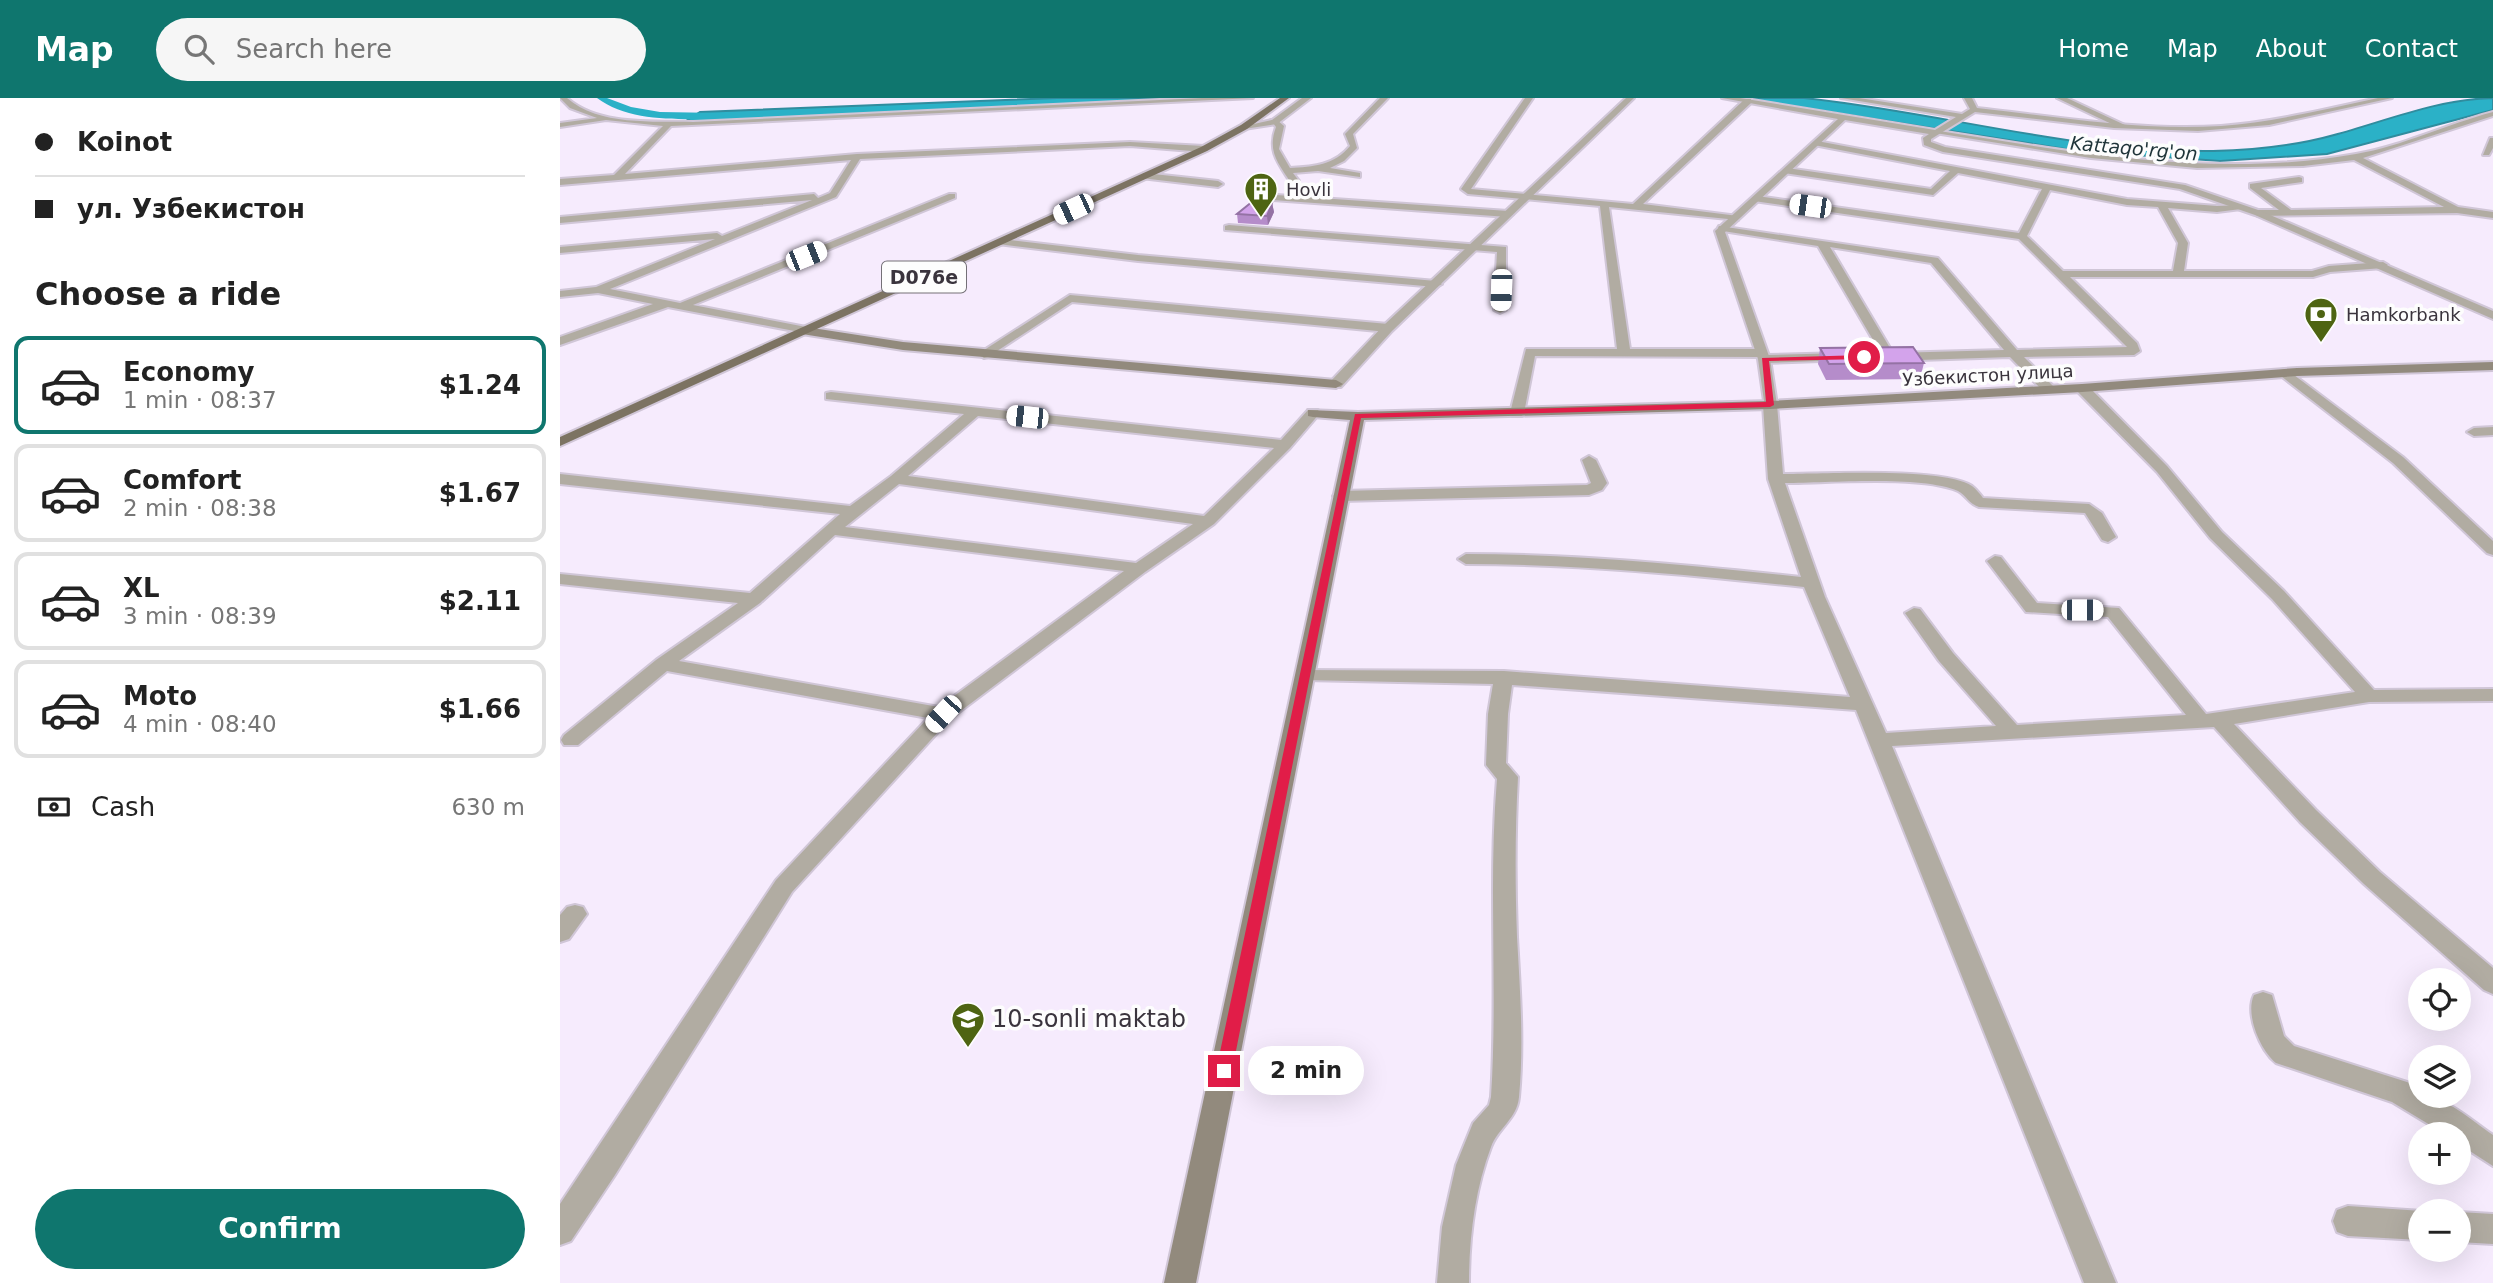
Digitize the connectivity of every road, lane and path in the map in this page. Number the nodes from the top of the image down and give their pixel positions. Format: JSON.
{"nodes":[{"id":1,"x":563,"y":98,"type":"edge"},
{"id":2,"x":1249,"y":98,"type":"edge"},
{"id":3,"x":1307,"y":98,"type":"edge"},
{"id":4,"x":1384,"y":98,"type":"edge"},
{"id":5,"x":1529,"y":98,"type":"edge"},
{"id":6,"x":1630,"y":98,"type":"edge"},
{"id":7,"x":1726,"y":98,"type":"edge"},
{"id":8,"x":1845,"y":98,"type":"edge"},
{"id":9,"x":1968,"y":98,"type":"edge"},
{"id":10,"x":2061,"y":98,"type":"edge"},
{"id":11,"x":2388,"y":98,"type":"edge"},
{"id":12,"x":1283,"y":100,"type":"edge"},
{"id":13,"x":1748,"y":101,"type":"junction"},
{"id":14,"x":1974,"y":110,"type":"junction"},
{"id":15,"x":586,"y":113,"type":"junction"},
{"id":16,"x":2493,"y":114,"type":"edge"},
{"id":17,"x":1844,"y":117,"type":"junction"},
{"id":18,"x":610,"y":118,"type":"junction"},
{"id":19,"x":1959,"y":118,"type":"junction"},
{"id":20,"x":1274,"y":122,"type":"junction"},
{"id":21,"x":2459,"y":122,"type":"junction"},
{"id":22,"x":669,"y":124,"type":"junction"},
{"id":23,"x":563,"y":126,"type":"edge"},
{"id":24,"x":2123,"y":126,"type":"junction"},
{"id":25,"x":1244,"y":127,"type":"junction"},
{"id":26,"x":2487,"y":128,"type":"dead end"},
{"id":27,"x":1935,"y":132,"type":"junction"},
{"id":28,"x":2493,"y":140,"type":"edge"},
{"id":29,"x":1817,"y":143,"type":"junction"},
{"id":30,"x":1204,"y":149,"type":"junction"},
{"id":31,"x":2486,"y":153,"type":"dead end"},
{"id":32,"x":857,"y":157,"type":"junction"},
{"id":33,"x":2355,"y":157,"type":"junction"},
{"id":34,"x":1320,"y":168,"type":"junction"},
{"id":35,"x":1956,"y":170,"type":"junction"},
{"id":36,"x":1287,"y":171,"type":"junction"},
{"id":37,"x":1787,"y":171,"type":"junction"},
{"id":38,"x":1357,"y":175,"type":"dead end"},
{"id":39,"x":1144,"y":176,"type":"junction"},
{"id":40,"x":617,"y":177,"type":"junction"},
{"id":41,"x":2299,"y":180,"type":"dead end"},
{"id":42,"x":560,"y":182,"type":"edge"},
{"id":43,"x":1218,"y":184,"type":"dead end"},
{"id":44,"x":2047,"y":188,"type":"junction"},
{"id":45,"x":833,"y":195,"type":"junction"},
{"id":46,"x":952,"y":196,"type":"dead end"},
{"id":47,"x":1525,"y":197,"type":"junction"},
{"id":48,"x":1757,"y":198,"type":"junction"},
{"id":49,"x":1604,"y":203,"type":"junction"},
{"id":50,"x":2161,"y":204,"type":"junction"},
{"id":51,"x":1636,"y":206,"type":"junction"},
{"id":52,"x":2238,"y":207,"type":"junction"},
{"id":53,"x":2457,"y":210,"type":"junction"},
{"id":54,"x":2288,"y":212,"type":"junction"},
{"id":55,"x":2258,"y":213,"type":"junction"},
{"id":56,"x":1508,"y":214,"type":"junction"},
{"id":57,"x":2493,"y":215,"type":"edge"},
{"id":58,"x":1735,"y":218,"type":"junction"},
{"id":59,"x":560,"y":220,"type":"edge"},
{"id":60,"x":1228,"y":228,"type":"dead end"},
{"id":61,"x":1723,"y":228,"type":"junction"},
{"id":62,"x":739,"y":234,"type":"junction"},
{"id":63,"x":2022,"y":236,"type":"junction"},
{"id":64,"x":1002,"y":242,"type":"junction"},
{"id":65,"x":1822,"y":243,"type":"junction"},
{"id":66,"x":1475,"y":247,"type":"junction"},
{"id":67,"x":560,"y":250,"type":"edge"},
{"id":68,"x":2383,"y":265,"type":"junction"},
{"id":69,"x":2063,"y":274,"type":"junction"},
{"id":70,"x":2178,"y":274,"type":"junction"},
{"id":71,"x":1436,"y":284,"type":"junction"},
{"id":72,"x":598,"y":290,"type":"junction"},
{"id":73,"x":560,"y":294,"type":"edge"},
{"id":74,"x":670,"y":303,"type":"junction"},
{"id":75,"x":684,"y":305,"type":"junction"},
{"id":76,"x":1500,"y":310,"type":"dead end"},
{"id":77,"x":2493,"y":315,"type":"edge"},
{"id":78,"x":1388,"y":328,"type":"junction"},
{"id":79,"x":806,"y":331,"type":"junction"},
{"id":80,"x":560,"y":341,"type":"edge"},
{"id":81,"x":1624,"y":352,"type":"junction"},
{"id":82,"x":984,"y":354,"type":"junction"},
{"id":83,"x":2014,"y":354,"type":"junction"},
{"id":84,"x":1763,"y":356,"type":"junction"},
{"id":85,"x":1861,"y":357,"type":"edge"},
{"id":86,"x":2493,"y":366,"type":"edge"},
{"id":87,"x":2286,"y":373,"type":"junction"},
{"id":88,"x":2082,"y":388,"type":"junction"},
{"id":89,"x":2049,"y":389,"type":"junction"},
{"id":90,"x":831,"y":396,"type":"dead end"},
{"id":91,"x":1325,"y":398,"type":"junction"},
{"id":92,"x":1770,"y":405,"type":"junction"},
{"id":93,"x":976,"y":411,"type":"junction"},
{"id":94,"x":1517,"y":413,"type":"junction"},
{"id":95,"x":1358,"y":416,"type":"junction"},
{"id":96,"x":2493,"y":431,"type":"edge"},
{"id":97,"x":2474,"y":432,"type":"dead end"},
{"id":98,"x":560,"y":442,"type":"edge"},
{"id":99,"x":1284,"y":445,"type":"junction"},
{"id":100,"x":1589,"y":460,"type":"dead end"},
{"id":101,"x":560,"y":479,"type":"edge"},
{"id":102,"x":896,"y":479,"type":"junction"},
{"id":103,"x":1776,"y":479,"type":"junction"},
{"id":104,"x":1341,"y":496,"type":"junction"},
{"id":105,"x":853,"y":511,"type":"junction"},
{"id":106,"x":1208,"y":521,"type":"junction"},
{"id":107,"x":831,"y":530,"type":"junction"},
{"id":108,"x":2473,"y":534,"type":"junction"},
{"id":109,"x":2493,"y":535,"type":"edge"},
{"id":110,"x":2108,"y":537,"type":"dead end"},
{"id":111,"x":2493,"y":550,"type":"edge"},
{"id":112,"x":1466,"y":559,"type":"dead end"},
{"id":113,"x":1995,"y":561,"type":"dead end"},
{"id":114,"x":1139,"y":568,"type":"junction"},
{"id":115,"x":560,"y":579,"type":"edge"},
{"id":116,"x":1811,"y":583,"type":"junction"},
{"id":117,"x":754,"y":599,"type":"junction"},
{"id":118,"x":1914,"y":613,"type":"dead end"},
{"id":119,"x":663,"y":664,"type":"junction"},
{"id":120,"x":1305,"y":674,"type":"junction"},
{"id":121,"x":1504,"y":677,"type":"junction"},
{"id":122,"x":2493,"y":695,"type":"edge"},
{"id":123,"x":2369,"y":696,"type":"junction"},
{"id":124,"x":1863,"y":704,"type":"junction"},
{"id":125,"x":943,"y":714,"type":"junction"},
{"id":126,"x":2210,"y":721,"type":"junction"},
{"id":127,"x":2012,"y":732,"type":"junction"},
{"id":128,"x":571,"y":740,"type":"dead end"},
{"id":129,"x":1879,"y":740,"type":"junction"},
{"id":130,"x":2493,"y":983,"type":"edge"},
{"id":131,"x":2263,"y":1003,"type":"dead end"},
{"id":132,"x":2493,"y":1152,"type":"edge"},
{"id":133,"x":2348,"y":1221,"type":"dead end"},
{"id":134,"x":2408,"y":1224,"type":"edge"},
{"id":135,"x":2471,"y":1228,"type":"edge"},
{"id":136,"x":2493,"y":1229,"type":"edge"},
{"id":137,"x":560,"y":1230,"type":"edge"},
{"id":138,"x":1180,"y":1283,"type":"edge"},
{"id":139,"x":1453,"y":1283,"type":"edge"},
{"id":140,"x":2099,"y":1283,"type":"edge"}],
"edges":[{"from":1,"to":15,"type":"street"},
{"from":2,"to":22,"type":"street"},
{"from":3,"to":20,"type":"street"},
{"from":4,"to":34,"type":"street"},
{"from":5,"to":47,"type":"street"},
{"from":6,"to":47,"type":"street"},
{"from":7,"to":13,"type":"street"},
{"from":8,"to":19,"type":"street"},
{"from":9,"to":14,"type":"street"},
{"from":10,"to":24,"type":"street"},
{"from":11,"to":24,"type":"street"},
{"from":12,"to":25,"type":"main road","number":"D076e"},
{"from":13,"to":17,"type":"street"},
{"from":13,"to":51,"type":"street"},
{"from":14,"to":19,"type":"street"},
{"from":14,"to":24,"type":"street"},
{"from":15,"to":18,"type":"street"},
{"from":15,"to":23,"type":"street"},
{"from":16,"to":21,"type":"street"},
{"from":17,"to":27,"type":"street"},
{"from":17,"to":29,"type":"street"},
{"from":18,"to":22,"type":"street"},
{"from":18,"to":23,"type":"street"},
{"from":19,"to":27,"type":"street"},
{"from":20,"to":25,"type":"street"},
{"from":20,"to":36,"type":"street"},
{"from":21,"to":26,"type":"street"},
{"from":21,"to":33,"type":"street"},
{"from":22,"to":40,"type":"street"},
{"from":25,"to":30,"type":"main road","number":"D076e"},
{"from":27,"to":33,"type":"street"},
{"from":27,"to":52,"type":"street"},
{"from":28,"to":31,"type":"street"},
{"from":29,"to":35,"type":"street"},
{"from":29,"to":37,"type":"street"},
{"from":30,"to":32,"type":"street"},
{"from":30,"to":39,"type":"main road","number":"D076e"},
{"from":32,"to":40,"type":"street"},
{"from":32,"to":45,"type":"street"},
{"from":33,"to":53,"type":"street"},
{"from":34,"to":36,"type":"street"},
{"from":34,"to":38,"type":"street"},
{"from":35,"to":37,"type":"street"},
{"from":35,"to":44,"type":"street"},
{"from":36,"to":56,"type":"street"},
{"from":37,"to":48,"type":"street"},
{"from":39,"to":43,"type":"street"},
{"from":39,"to":64,"type":"main road","number":"D076e"},
{"from":40,"to":42,"type":"street"},
{"from":41,"to":54,"type":"street"},
{"from":44,"to":50,"type":"street"},
{"from":44,"to":63,"type":"street"},
{"from":45,"to":59,"type":"street"},
{"from":45,"to":62,"type":"street"},
{"from":46,"to":75,"type":"street"},
{"from":47,"to":49,"type":"street"},
{"from":47,"to":56,"type":"street"},
{"from":48,"to":58,"type":"street"},
{"from":48,"to":63,"type":"street"},
{"from":49,"to":51,"type":"street"},
{"from":49,"to":81,"type":"street"},
{"from":50,"to":52,"type":"street"},
{"from":50,"to":70,"type":"street"},
{"from":51,"to":58,"type":"street"},
{"from":52,"to":55,"type":"street"},
{"from":53,"to":54,"type":"street"},
{"from":53,"to":57,"type":"street"},
{"from":54,"to":55,"type":"street"},
{"from":55,"to":68,"type":"street"},
{"from":56,"to":66,"type":"street"},
{"from":58,"to":61,"type":"street"},
{"from":60,"to":66,"type":"street"},
{"from":61,"to":65,"type":"street"},
{"from":61,"to":84,"type":"street"},
{"from":62,"to":67,"type":"street"},
{"from":62,"to":72,"type":"street"},
{"from":63,"to":69,"type":"street"},
{"from":64,"to":71,"type":"street"},
{"from":64,"to":79,"type":"main road","number":"D076e"},
{"from":65,"to":83,"type":"street"},
{"from":65,"to":83,"type":"street"},
{"from":66,"to":71,"type":"street"},
{"from":66,"to":76,"type":"street"},
{"from":68,"to":70,"type":"street"},
{"from":68,"to":77,"type":"street"},
{"from":69,"to":70,"type":"street"},
{"from":69,"to":83,"type":"street"},
{"from":71,"to":78,"type":"street"},
{"from":72,"to":73,"type":"street"},
{"from":72,"to":74,"type":"street"},
{"from":74,"to":75,"type":"street"},
{"from":74,"to":80,"type":"street"},
{"from":75,"to":79,"type":"street"},
{"from":78,"to":82,"type":"street"},
{"from":78,"to":91,"type":"street"},
{"from":79,"to":82,"type":"main road","name":"Узбекистон улица"},
{"from":79,"to":98,"type":"main road","number":"D076e"},
{"from":81,"to":84,"type":"street"},
{"from":81,"to":94,"type":"street"},
{"from":82,"to":91,"type":"main road","name":"Узбекистон улица"},
{"from":83,"to":89,"type":"street"},
{"from":84,"to":85,"type":"street"},
{"from":84,"to":92,"type":"street"},
{"from":86,"to":87,"type":"main road","name":"Узбекистон улица"},
{"from":87,"to":88,"type":"main road","name":"Узбекистон улица"},
{"from":87,"to":108,"type":"street"},
{"from":88,"to":89,"type":"main road","name":"Узбекистон улица"},
{"from":88,"to":123,"type":"street"},
{"from":89,"to":92,"type":"main road","name":"Узбекистон улица"},
{"from":90,"to":93,"type":"street"},
{"from":91,"to":95,"type":"main road","name":"Узбекистон улица"},
{"from":91,"to":99,"type":"street"},
{"from":92,"to":94,"type":"main road","name":"Узбекистон улица"},
{"from":92,"to":103,"type":"street"},
{"from":93,"to":99,"type":"street"},
{"from":93,"to":102,"type":"street"},
{"from":94,"to":95,"type":"main road","name":"Узбекистон улица"},
{"from":95,"to":104,"type":"main road"},
{"from":96,"to":97,"type":"street"},
{"from":99,"to":106,"type":"street"},
{"from":100,"to":104,"type":"street"},
{"from":101,"to":105,"type":"street"},
{"from":102,"to":105,"type":"street"},
{"from":102,"to":106,"type":"street"},
{"from":103,"to":110,"type":"street"},
{"from":103,"to":116,"type":"street"},
{"from":104,"to":120,"type":"main road"},
{"from":105,"to":107,"type":"street"},
{"from":106,"to":114,"type":"street"},
{"from":107,"to":114,"type":"street"},
{"from":107,"to":117,"type":"street"},
{"from":108,"to":109,"type":"street"},
{"from":108,"to":111,"type":"street"},
{"from":112,"to":116,"type":"street"},
{"from":113,"to":126,"type":"street"},
{"from":114,"to":125,"type":"street"},
{"from":115,"to":117,"type":"street"},
{"from":116,"to":124,"type":"street"},
{"from":117,"to":119,"type":"street"},
{"from":118,"to":127,"type":"street"},
{"from":119,"to":125,"type":"street"},
{"from":119,"to":128,"type":"street"},
{"from":120,"to":121,"type":"street"},
{"from":120,"to":138,"type":"main road"},
{"from":121,"to":124,"type":"street"},
{"from":121,"to":139,"type":"street"},
{"from":122,"to":123,"type":"street"},
{"from":123,"to":126,"type":"street"},
{"from":124,"to":129,"type":"street"},
{"from":125,"to":137,"type":"street"},
{"from":126,"to":127,"type":"street"},
{"from":126,"to":130,"type":"street"},
{"from":127,"to":129,"type":"street"},
{"from":129,"to":140,"type":"street"},
{"from":131,"to":132,"type":"street"},
{"from":133,"to":134,"type":"street"},
{"from":135,"to":136,"type":"street"}]}
